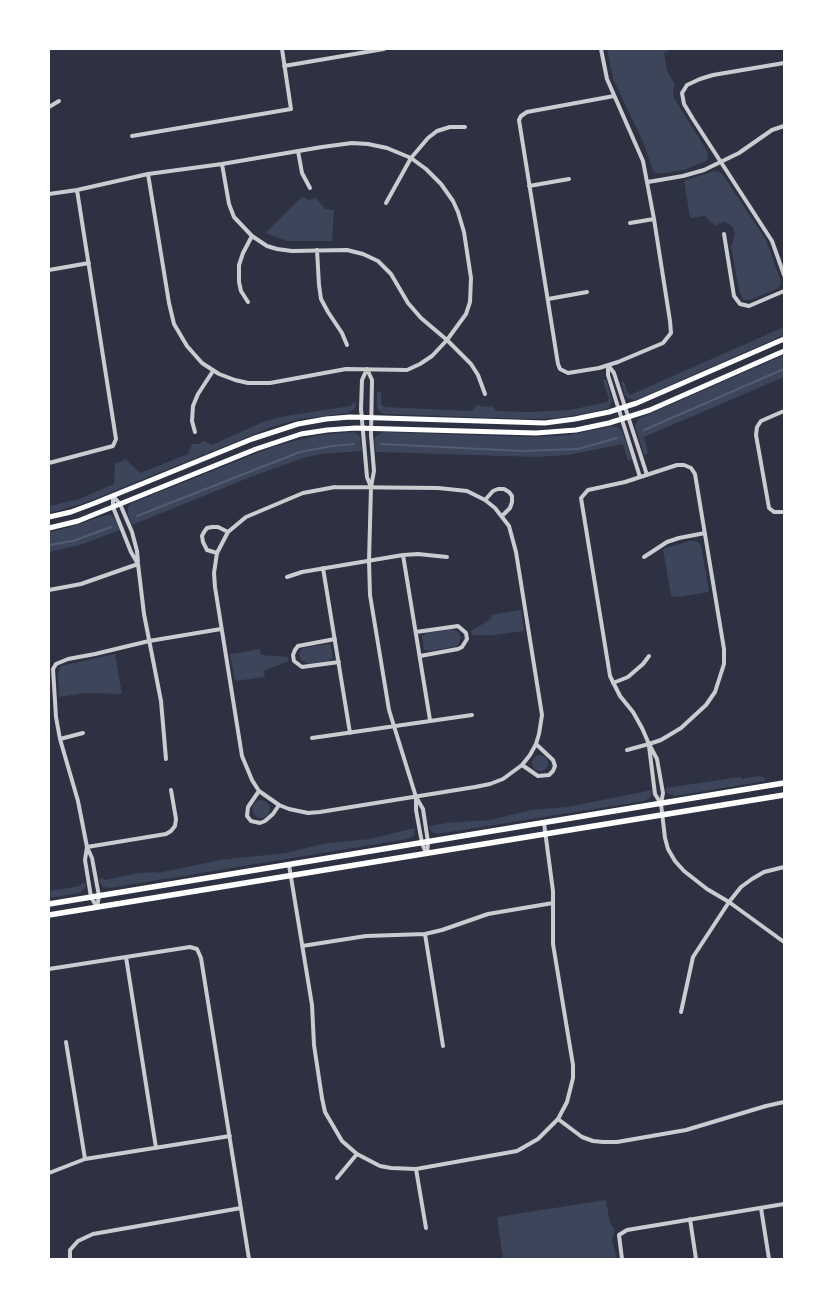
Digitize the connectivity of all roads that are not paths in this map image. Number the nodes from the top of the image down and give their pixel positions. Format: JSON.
{"nodes":[{"id":1,"x":282,"y":49,"type":"edge"},
{"id":2,"x":384,"y":49,"type":"edge"},
{"id":3,"x":602,"y":49,"type":"edge"},
{"id":4,"x":784,"y":63,"type":"edge"},
{"id":5,"x":284,"y":66,"type":"junction"},
{"id":6,"x":614,"y":96,"type":"junction"},
{"id":7,"x":58,"y":101,"type":"dead end"},
{"id":8,"x":49,"y":107,"type":"edge"},
{"id":9,"x":784,"y":126,"type":"edge"},
{"id":10,"x":465,"y":127,"type":"dead end"},
{"id":11,"x":132,"y":136,"type":"dead end"},
{"id":12,"x":298,"y":151,"type":"junction"},
{"id":13,"x":411,"y":158,"type":"junction"},
{"id":14,"x":721,"y":162,"type":"junction"},
{"id":15,"x":222,"y":164,"type":"junction"},
{"id":16,"x":148,"y":174,"type":"junction"},
{"id":17,"x":569,"y":179,"type":"dead end"},
{"id":18,"x":648,"y":182,"type":"junction"},
{"id":19,"x":529,"y":186,"type":"junction"},
{"id":20,"x":310,"y":188,"type":"dead end"},
{"id":21,"x":77,"y":190,"type":"junction"},
{"id":22,"x":49,"y":194,"type":"edge"},
{"id":23,"x":386,"y":203,"type":"dead end"},
{"id":24,"x":654,"y":219,"type":"junction"},
{"id":25,"x":630,"y":223,"type":"dead end"},
{"id":26,"x":724,"y":234,"type":"dead end"},
{"id":27,"x":252,"y":236,"type":"junction"},
{"id":28,"x":317,"y":250,"type":"junction"},
{"id":29,"x":89,"y":263,"type":"junction"},
{"id":30,"x":49,"y":270,"type":"edge"},
{"id":31,"x":784,"y":275,"type":"edge"},
{"id":32,"x":784,"y":291,"type":"edge"},
{"id":33,"x":587,"y":292,"type":"dead end"},
{"id":34,"x":548,"y":299,"type":"junction"},
{"id":35,"x":248,"y":302,"type":"dead end"},
{"id":36,"x":784,"y":339,"type":"edge"},
{"id":37,"x":448,"y":340,"type":"junction"},
{"id":38,"x":347,"y":345,"type":"dead end"},
{"id":39,"x":784,"y":351,"type":"edge"},
{"id":40,"x":608,"y":365,"type":"junction"},
{"id":41,"x":368,"y":370,"type":"junction"},
{"id":42,"x":213,"y":371,"type":"junction"},
{"id":43,"x":485,"y":394,"type":"dead end"},
{"id":44,"x":626,"y":407,"type":"junction"},
{"id":45,"x":618,"y":409,"type":"junction"},
{"id":46,"x":784,"y":411,"type":"edge"},
{"id":47,"x":361,"y":417,"type":"junction"},
{"id":48,"x":371,"y":417,"type":"junction"},
{"id":49,"x":629,"y":417,"type":"junction"},
{"id":50,"x":622,"y":420,"type":"junction"},
{"id":51,"x":362,"y":428,"type":"junction"},
{"id":52,"x":371,"y":428,"type":"junction"},
{"id":53,"x":195,"y":432,"type":"dead end"},
{"id":54,"x":49,"y":463,"type":"edge"},
{"id":55,"x":647,"y":475,"type":"junction"},
{"id":56,"x":640,"y":477,"type":"junction"},
{"id":57,"x":371,"y":486,"type":"junction"},
{"id":58,"x":113,"y":496,"type":"junction"},
{"id":59,"x":485,"y":500,"type":"junction"},
{"id":60,"x":120,"y":504,"type":"junction"},
{"id":61,"x":113,"y":507,"type":"junction"},
{"id":62,"x":784,"y":512,"type":"edge"},
{"id":63,"x":502,"y":516,"type":"junction"},
{"id":64,"x":49,"y":517,"type":"edge"},
{"id":65,"x":49,"y":528,"type":"edge"},
{"id":66,"x":228,"y":532,"type":"junction"},
{"id":67,"x":705,"y":533,"type":"junction"},
{"id":68,"x":217,"y":553,"type":"junction"},
{"id":69,"x":403,"y":555,"type":"junction"},
{"id":70,"x":447,"y":557,"type":"dead end"},
{"id":71,"x":644,"y":557,"type":"dead end"},
{"id":72,"x":369,"y":561,"type":"junction"},
{"id":73,"x":138,"y":564,"type":"junction"},
{"id":74,"x":323,"y":568,"type":"junction"},
{"id":75,"x":287,"y":577,"type":"dead end"},
{"id":76,"x":49,"y":590,"type":"edge"},
{"id":77,"x":222,"y":629,"type":"junction"},
{"id":78,"x":416,"y":632,"type":"junction"},
{"id":79,"x":335,"y":639,"type":"junction"},
{"id":80,"x":149,"y":641,"type":"junction"},
{"id":81,"x":420,"y":656,"type":"junction"},
{"id":82,"x":649,"y":656,"type":"dead end"},
{"id":83,"x":339,"y":662,"type":"junction"},
{"id":84,"x":613,"y":683,"type":"junction"},
{"id":85,"x":472,"y":715,"type":"dead end"},
{"id":86,"x":430,"y":720,"type":"junction"},
{"id":87,"x":393,"y":727,"type":"junction"},
{"id":88,"x":84,"y":733,"type":"dead end"},
{"id":89,"x":350,"y":734,"type":"junction"},
{"id":90,"x":312,"y":738,"type":"dead end"},
{"id":91,"x":60,"y":739,"type":"junction"},
{"id":92,"x":536,"y":744,"type":"junction"},
{"id":93,"x":649,"y":744,"type":"junction"},
{"id":94,"x":627,"y":750,"type":"dead end"},
{"id":95,"x":166,"y":759,"type":"dead end"},
{"id":96,"x":522,"y":765,"type":"junction"},
{"id":97,"x":784,"y":783,"type":"edge"},
{"id":98,"x":171,"y":790,"type":"dead end"},
{"id":99,"x":259,"y":790,"type":"junction"},
{"id":100,"x":784,"y":794,"type":"edge"},
{"id":101,"x":416,"y":797,"type":"junction"},
{"id":102,"x":661,"y":804,"type":"junction"},
{"id":103,"x":279,"y":805,"type":"junction"},
{"id":104,"x":662,"y":815,"type":"junction"},
{"id":105,"x":544,"y":823,"type":"junction"},
{"id":106,"x":546,"y":834,"type":"junction"},
{"id":107,"x":425,"y":842,"type":"junction"},
{"id":108,"x":87,"y":847,"type":"junction"},
{"id":109,"x":427,"y":854,"type":"junction"},
{"id":110,"x":290,"y":864,"type":"junction"},
{"id":111,"x":784,"y":867,"type":"edge"},
{"id":112,"x":291,"y":876,"type":"junction"},
{"id":113,"x":99,"y":896,"type":"junction"},
{"id":114,"x":91,"y":897,"type":"junction"},
{"id":115,"x":729,"y":902,"type":"junction"},
{"id":116,"x":554,"y":903,"type":"junction"},
{"id":117,"x":49,"y":904,"type":"edge"},
{"id":118,"x":97,"y":907,"type":"junction"},
{"id":119,"x":49,"y":915,"type":"edge"},
{"id":120,"x":425,"y":934,"type":"junction"},
{"id":121,"x":784,"y":942,"type":"edge"},
{"id":122,"x":302,"y":946,"type":"junction"},
{"id":123,"x":126,"y":957,"type":"junction"},
{"id":124,"x":49,"y":970,"type":"edge"},
{"id":125,"x":681,"y":1012,"type":"dead end"},
{"id":126,"x":66,"y":1042,"type":"dead end"},
{"id":127,"x":443,"y":1046,"type":"dead end"},
{"id":128,"x":784,"y":1102,"type":"edge"},
{"id":129,"x":558,"y":1119,"type":"junction"},
{"id":130,"x":230,"y":1136,"type":"junction"},
{"id":131,"x":156,"y":1148,"type":"junction"},
{"id":132,"x":357,"y":1154,"type":"junction"},
{"id":133,"x":85,"y":1159,"type":"junction"},
{"id":134,"x":416,"y":1169,"type":"junction"},
{"id":135,"x":49,"y":1173,"type":"edge"},
{"id":136,"x":337,"y":1178,"type":"dead end"},
{"id":137,"x":784,"y":1204,"type":"edge"},
{"id":138,"x":241,"y":1208,"type":"junction"},
{"id":139,"x":761,"y":1208,"type":"junction"},
{"id":140,"x":690,"y":1219,"type":"junction"},
{"id":141,"x":426,"y":1228,"type":"dead end"},
{"id":142,"x":70,"y":1259,"type":"edge"},
{"id":143,"x":249,"y":1259,"type":"edge"},
{"id":144,"x":622,"y":1259,"type":"edge"},
{"id":145,"x":696,"y":1259,"type":"edge"},
{"id":146,"x":769,"y":1259,"type":"edge"}],
"edges":[{"from":1,"to":5,"type":"street"},
{"from":2,"to":5,"type":"street"},
{"from":3,"to":6,"type":"street"},
{"from":4,"to":14,"type":"street"},
{"from":5,"to":11,"type":"street"},
{"from":6,"to":18,"type":"street"},
{"from":6,"to":19,"type":"street"},
{"from":7,"to":8,"type":"street"},
{"from":9,"to":14,"type":"street"},
{"from":10,"to":13,"type":"street"},
{"from":12,"to":13,"type":"street"},
{"from":12,"to":15,"type":"street"},
{"from":12,"to":20,"type":"street"},
{"from":13,"to":23,"type":"street"},
{"from":13,"to":37,"type":"street"},
{"from":14,"to":18,"type":"street"},
{"from":14,"to":31,"type":"street"},
{"from":15,"to":16,"type":"street"},
{"from":15,"to":27,"type":"street"},
{"from":16,"to":21,"type":"street"},
{"from":16,"to":42,"type":"street"},
{"from":17,"to":19,"type":"street"},
{"from":18,"to":24,"type":"street"},
{"from":19,"to":34,"type":"street"},
{"from":21,"to":22,"type":"street"},
{"from":21,"to":29,"type":"street"},
{"from":24,"to":25,"type":"street"},
{"from":24,"to":40,"type":"street"},
{"from":26,"to":32,"type":"street"},
{"from":27,"to":28,"type":"street"},
{"from":27,"to":35,"type":"street"},
{"from":28,"to":37,"type":"street"},
{"from":28,"to":38,"type":"street"},
{"from":29,"to":30,"type":"street"},
{"from":29,"to":54,"type":"street"},
{"from":33,"to":34,"type":"street"},
{"from":34,"to":40,"type":"street"},
{"from":36,"to":44,"type":"main road"},
{"from":37,"to":41,"type":"street"},
{"from":37,"to":43,"type":"street"},
{"from":39,"to":49,"type":"main road"},
{"from":40,"to":44,"type":"street"},
{"from":40,"to":45,"type":"street"},
{"from":41,"to":42,"type":"street"},
{"from":41,"to":47,"type":"street"},
{"from":41,"to":48,"type":"street"},
{"from":42,"to":53,"type":"street"},
{"from":44,"to":45,"type":"main road"},
{"from":44,"to":49,"type":"street"},
{"from":45,"to":48,"type":"main road"},
{"from":45,"to":50,"type":"street"},
{"from":46,"to":62,"type":"street"},
{"from":47,"to":48,"type":"main road"},
{"from":47,"to":51,"type":"street"},
{"from":47,"to":58,"type":"main road"},
{"from":48,"to":52,"type":"street"},
{"from":49,"to":50,"type":"main road"},
{"from":49,"to":55,"type":"street"},
{"from":50,"to":52,"type":"main road"},
{"from":50,"to":56,"type":"street"},
{"from":51,"to":52,"type":"main road"},
{"from":51,"to":57,"type":"street"},
{"from":51,"to":60,"type":"main road"},
{"from":52,"to":57,"type":"street"},
{"from":55,"to":56,"type":"street"},
{"from":55,"to":67,"type":"street"},
{"from":56,"to":84,"type":"street"},
{"from":57,"to":59,"type":"street"},
{"from":57,"to":66,"type":"street"},
{"from":57,"to":72,"type":"street"},
{"from":58,"to":60,"type":"street"},
{"from":58,"to":61,"type":"street"},
{"from":58,"to":64,"type":"main road"},
{"from":59,"to":63,"type":"street"},
{"from":59,"to":63,"type":"street"},
{"from":60,"to":61,"type":"main road"},
{"from":60,"to":73,"type":"street"},
{"from":61,"to":65,"type":"main road"},
{"from":61,"to":73,"type":"street"},
{"from":63,"to":92,"type":"street"},
{"from":66,"to":68,"type":"street"},
{"from":66,"to":68,"type":"street"},
{"from":67,"to":71,"type":"street"},
{"from":67,"to":93,"type":"street"},
{"from":68,"to":77,"type":"street"},
{"from":69,"to":70,"type":"street"},
{"from":69,"to":72,"type":"street"},
{"from":69,"to":78,"type":"street"},
{"from":72,"to":74,"type":"street"},
{"from":72,"to":87,"type":"street"},
{"from":73,"to":76,"type":"street"},
{"from":73,"to":80,"type":"street"},
{"from":74,"to":75,"type":"street"},
{"from":74,"to":79,"type":"street"},
{"from":77,"to":80,"type":"street"},
{"from":77,"to":99,"type":"street"},
{"from":78,"to":81,"type":"street"},
{"from":78,"to":81,"type":"street"},
{"from":79,"to":83,"type":"street"},
{"from":79,"to":83,"type":"street"},
{"from":80,"to":91,"type":"street"},
{"from":80,"to":95,"type":"street"},
{"from":81,"to":86,"type":"street"},
{"from":82,"to":84,"type":"street"},
{"from":83,"to":89,"type":"street"},
{"from":84,"to":93,"type":"street"},
{"from":85,"to":86,"type":"street"},
{"from":86,"to":87,"type":"street"},
{"from":87,"to":89,"type":"street"},
{"from":87,"to":101,"type":"street"},
{"from":88,"to":91,"type":"street"},
{"from":89,"to":90,"type":"street"},
{"from":91,"to":108,"type":"street"},
{"from":92,"to":96,"type":"street"},
{"from":92,"to":96,"type":"street"},
{"from":93,"to":94,"type":"street"},
{"from":93,"to":102,"type":"street"},
{"from":93,"to":102,"type":"street"},
{"from":96,"to":101,"type":"street"},
{"from":97,"to":102,"type":"main road"},
{"from":98,"to":108,"type":"street"},
{"from":99,"to":103,"type":"street"},
{"from":99,"to":103,"type":"street"},
{"from":100,"to":104,"type":"main road"},
{"from":101,"to":103,"type":"street"},
{"from":101,"to":107,"type":"street"},
{"from":101,"to":107,"type":"street"},
{"from":102,"to":104,"type":"street"},
{"from":102,"to":105,"type":"main road"},
{"from":104,"to":106,"type":"main road"},
{"from":104,"to":115,"type":"street"},
{"from":105,"to":106,"type":"street"},
{"from":105,"to":107,"type":"main road"},
{"from":106,"to":109,"type":"main road"},
{"from":106,"to":116,"type":"street"},
{"from":107,"to":109,"type":"street"},
{"from":107,"to":110,"type":"main road"},
{"from":108,"to":113,"type":"street"},
{"from":108,"to":114,"type":"street"},
{"from":109,"to":112,"type":"main road"},
{"from":110,"to":112,"type":"street"},
{"from":110,"to":113,"type":"main road"},
{"from":111,"to":115,"type":"street"},
{"from":112,"to":118,"type":"main road"},
{"from":112,"to":122,"type":"street"},
{"from":113,"to":114,"type":"main road"},
{"from":113,"to":118,"type":"street"},
{"from":114,"to":117,"type":"main road"},
{"from":114,"to":118,"type":"street"},
{"from":115,"to":121,"type":"street"},
{"from":115,"to":125,"type":"street"},
{"from":116,"to":120,"type":"street"},
{"from":116,"to":129,"type":"street"},
{"from":118,"to":119,"type":"main road"},
{"from":120,"to":122,"type":"street"},
{"from":120,"to":127,"type":"street"},
{"from":122,"to":132,"type":"street"},
{"from":123,"to":124,"type":"street"},
{"from":123,"to":130,"type":"street"},
{"from":123,"to":131,"type":"street"},
{"from":126,"to":133,"type":"street"},
{"from":128,"to":129,"type":"street"},
{"from":129,"to":134,"type":"street"},
{"from":130,"to":131,"type":"street"},
{"from":130,"to":138,"type":"street"},
{"from":131,"to":133,"type":"street"},
{"from":132,"to":134,"type":"street"},
{"from":132,"to":136,"type":"street"},
{"from":133,"to":135,"type":"street"},
{"from":134,"to":141,"type":"street"},
{"from":137,"to":139,"type":"street"},
{"from":138,"to":142,"type":"street"},
{"from":138,"to":143,"type":"street"},
{"from":139,"to":140,"type":"street"},
{"from":139,"to":146,"type":"street"},
{"from":140,"to":144,"type":"street"},
{"from":140,"to":145,"type":"street"}]}
